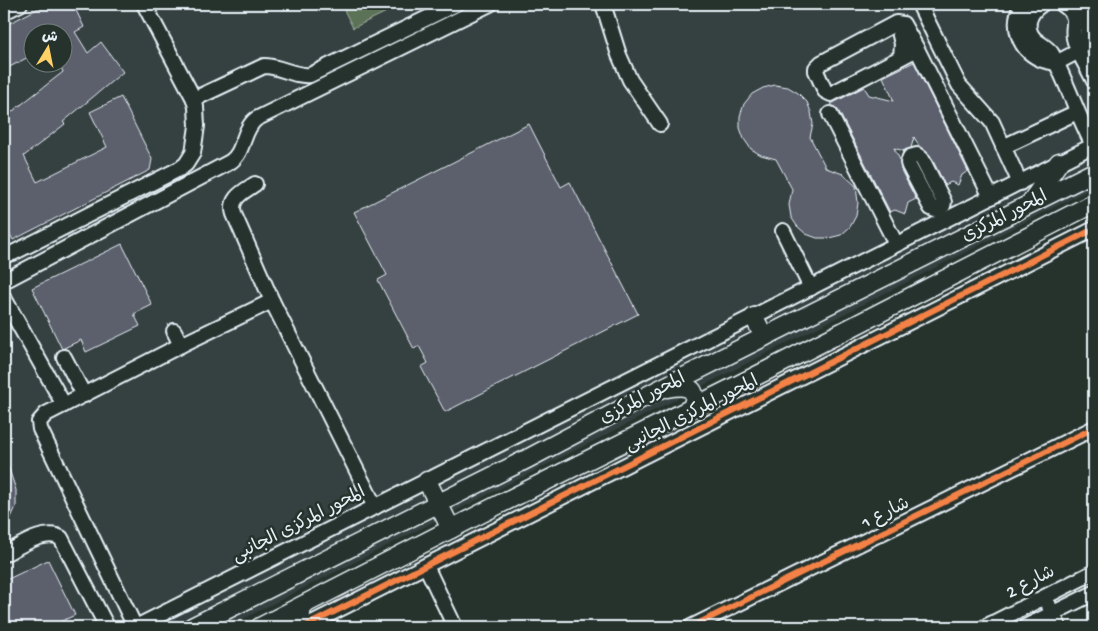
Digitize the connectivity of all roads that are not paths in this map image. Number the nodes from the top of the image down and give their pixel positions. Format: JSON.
{"nodes":[{"id":1,"x":20,"y":4,"type":"edge"},
{"id":2,"x":144,"y":4,"type":"edge"},
{"id":3,"x":456,"y":4,"type":"edge"},
{"id":4,"x":490,"y":4,"type":"edge"},
{"id":5,"x":603,"y":4,"type":"edge"},
{"id":6,"x":919,"y":4,"type":"edge"},
{"id":7,"x":1022,"y":4,"type":"edge"},
{"id":8,"x":1042,"y":4,"type":"edge"},
{"id":9,"x":1062,"y":4,"type":"edge"},
{"id":10,"x":1083,"y":4,"type":"edge"},
{"id":11,"x":4,"y":12,"type":"edge"},
{"id":12,"x":899,"y":31,"type":"dead end"},
{"id":13,"x":917,"y":49,"type":"junction"},
{"id":14,"x":1080,"y":51,"type":"junction"},
{"id":15,"x":901,"y":57,"type":"junction"},
{"id":16,"x":1056,"y":63,"type":"junction"},
{"id":17,"x":1094,"y":81,"type":"edge"},
{"id":18,"x":194,"y":99,"type":"junction"},
{"id":19,"x":1077,"y":112,"type":"junction"},
{"id":20,"x":830,"y":114,"type":"dead end"},
{"id":21,"x":660,"y":124,"type":"dead end"},
{"id":22,"x":1093,"y":145,"type":"edge"},
{"id":23,"x":1003,"y":146,"type":"junction"},
{"id":24,"x":1059,"y":162,"type":"junction"},
{"id":25,"x":1094,"y":172,"type":"edge"},
{"id":26,"x":925,"y":180,"type":"dead end"},
{"id":27,"x":1020,"y":183,"type":"junction"},
{"id":28,"x":255,"y":184,"type":"dead end"},
{"id":29,"x":991,"y":197,"type":"junction"},
{"id":30,"x":1094,"y":203,"type":"edge"},
{"id":31,"x":1029,"y":204,"type":"junction"},
{"id":32,"x":942,"y":214,"type":"junction"},
{"id":33,"x":1094,"y":229,"type":"edge"},
{"id":34,"x":783,"y":231,"type":"dead end"},
{"id":35,"x":896,"y":244,"type":"junction"},
{"id":36,"x":4,"y":255,"type":"edge"},
{"id":37,"x":4,"y":281,"type":"edge"},
{"id":38,"x":811,"y":288,"type":"junction"},
{"id":39,"x":4,"y":298,"type":"edge"},
{"id":40,"x":272,"y":301,"type":"junction"},
{"id":41,"x":754,"y":317,"type":"junction"},
{"id":42,"x":174,"y":331,"type":"dead end"},
{"id":43,"x":764,"y":337,"type":"junction"},
{"id":44,"x":182,"y":345,"type":"junction"},
{"id":45,"x":735,"y":352,"type":"junction"},
{"id":46,"x":64,"y":357,"type":"dead end"},
{"id":47,"x":768,"y":370,"type":"junction"},
{"id":48,"x":658,"y":390,"type":"junction"},
{"id":49,"x":84,"y":395,"type":"junction"},
{"id":50,"x":64,"y":405,"type":"junction"},
{"id":51,"x":692,"y":407,"type":"junction"},
{"id":52,"x":1094,"y":428,"type":"edge"},
{"id":53,"x":427,"y":481,"type":"junction"},
{"id":54,"x":438,"y":504,"type":"junction"},
{"id":55,"x":375,"y":507,"type":"junction"},
{"id":56,"x":451,"y":529,"type":"junction"},
{"id":57,"x":4,"y":554,"type":"edge"},
{"id":58,"x":426,"y":566,"type":"junction"},
{"id":59,"x":1094,"y":572,"type":"edge"},
{"id":60,"x":1094,"y":593,"type":"edge"},
{"id":61,"x":1045,"y":597,"type":"junction"},
{"id":62,"x":302,"y":606,"type":"junction"},
{"id":63,"x":1052,"y":613,"type":"junction"},
{"id":64,"x":107,"y":627,"type":"edge"},
{"id":65,"x":136,"y":627,"type":"edge"},
{"id":66,"x":192,"y":627,"type":"edge"},
{"id":67,"x":260,"y":627,"type":"edge"},
{"id":68,"x":299,"y":627,"type":"edge"},
{"id":69,"x":304,"y":627,"type":"edge"},
{"id":70,"x":455,"y":627,"type":"edge"},
{"id":71,"x":691,"y":627,"type":"edge"},
{"id":72,"x":985,"y":627,"type":"edge"},
{"id":73,"x":1025,"y":627,"type":"edge"},
{"id":74,"x":1060,"y":627,"type":"edge"}],
"edges":[{"from":1,"to":11,"type":"street"},
{"from":2,"to":18,"type":"street"},
{"from":3,"to":18,"type":"street"},
{"from":4,"to":37,"type":"street"},
{"from":5,"to":21,"type":"street"},
{"from":6,"to":23,"type":"street"},
{"from":7,"to":16,"type":"street"},
{"from":8,"to":16,"type":"street"},
{"from":9,"to":14,"type":"street"},
{"from":10,"to":14,"type":"street"},
{"from":12,"to":15,"type":"street"},
{"from":13,"to":15,"type":"street"},
{"from":13,"to":15,"type":"street"},
{"from":13,"to":29,"type":"street"},
{"from":14,"to":16,"type":"street"},
{"from":14,"to":17,"type":"street"},
{"from":16,"to":19,"type":"street"},
{"from":18,"to":36,"type":"street"},
{"from":19,"to":22,"type":"street"},
{"from":19,"to":23,"type":"street"},
{"from":20,"to":35,"type":"street"},
{"from":22,"to":24,"type":"street","name":"المحور المركزى الجانبى"},
{"from":23,"to":27,"type":"street"},
{"from":24,"to":27,"type":"street","name":"المحور المركزى الجانبى"},
{"from":24,"to":31,"type":"main road"},
{"from":25,"to":31,"type":"main road","name":"المحور المركزى"},
{"from":26,"to":32,"type":"street"},
{"from":27,"to":29,"type":"street","name":"المحور المركزى الجانبى"},
{"from":28,"to":40,"type":"street"},
{"from":29,"to":32,"type":"street","name":"المحور المركزى الجانبى"},
{"from":30,"to":47,"type":"main road","name":"المحور المركزى"},
{"from":31,"to":43,"type":"main road","name":"المحور المركزى"},
{"from":32,"to":35,"type":"street","name":"المحور المركزى الجانبى"},
{"from":33,"to":58,"type":"street","name":"المحور المركزى الجانبى"},
{"from":34,"to":38,"type":"street"},
{"from":35,"to":38,"type":"street","name":"المحور المركزى الجانبى"},
{"from":38,"to":41,"type":"street","name":"المحور المركزى الجانبى"},
{"from":39,"to":50,"type":"street"},
{"from":40,"to":44,"type":"street"},
{"from":40,"to":55,"type":"street"},
{"from":41,"to":43,"type":"main road"},
{"from":41,"to":53,"type":"street","name":"المحور المركزى الجانبى"},
{"from":42,"to":44,"type":"street"},
{"from":43,"to":45,"type":"main road","name":"المحور المركزى"},
{"from":44,"to":49,"type":"street"},
{"from":45,"to":47,"type":"main road"},
{"from":45,"to":48,"type":"main road","name":"المحور المركزى"},
{"from":46,"to":49,"type":"street"},
{"from":47,"to":51,"type":"main road","name":"المحور المركزى"},
{"from":48,"to":51,"type":"main road"},
{"from":48,"to":54,"type":"main road","name":"المحور المركزى"},
{"from":49,"to":50,"type":"street"},
{"from":50,"to":65,"type":"street"},
{"from":51,"to":56,"type":"main road","name":"المحور المركزى"},
{"from":52,"to":71,"type":"street","name":"شارع 1"},
{"from":53,"to":54,"type":"main road"},
{"from":53,"to":55,"type":"street","name":"المحور المركزى الجانبى"},
{"from":54,"to":56,"type":"main road"},
{"from":54,"to":66,"type":"main road","name":"المحور المركزى"},
{"from":55,"to":65,"type":"street","name":"المحور المركزى الجانبى"},
{"from":56,"to":62,"type":"main road","name":"المحور المركزى"},
{"from":57,"to":64,"type":"street"},
{"from":58,"to":69,"type":"street","name":"المحور المركزى الجانبى"},
{"from":58,"to":70,"type":"street"},
{"from":59,"to":61,"type":"street","name":"شارع 2"},
{"from":60,"to":63,"type":"street","name":"شارع 2"},
{"from":61,"to":63,"type":"street"},
{"from":61,"to":72,"type":"street","name":"شارع 2"},
{"from":62,"to":67,"type":"main road","name":"المحور المركزى"},
{"from":62,"to":68,"type":"main road"},
{"from":63,"to":73,"type":"street","name":"شارع 2"},
{"from":63,"to":74,"type":"street"}]}
